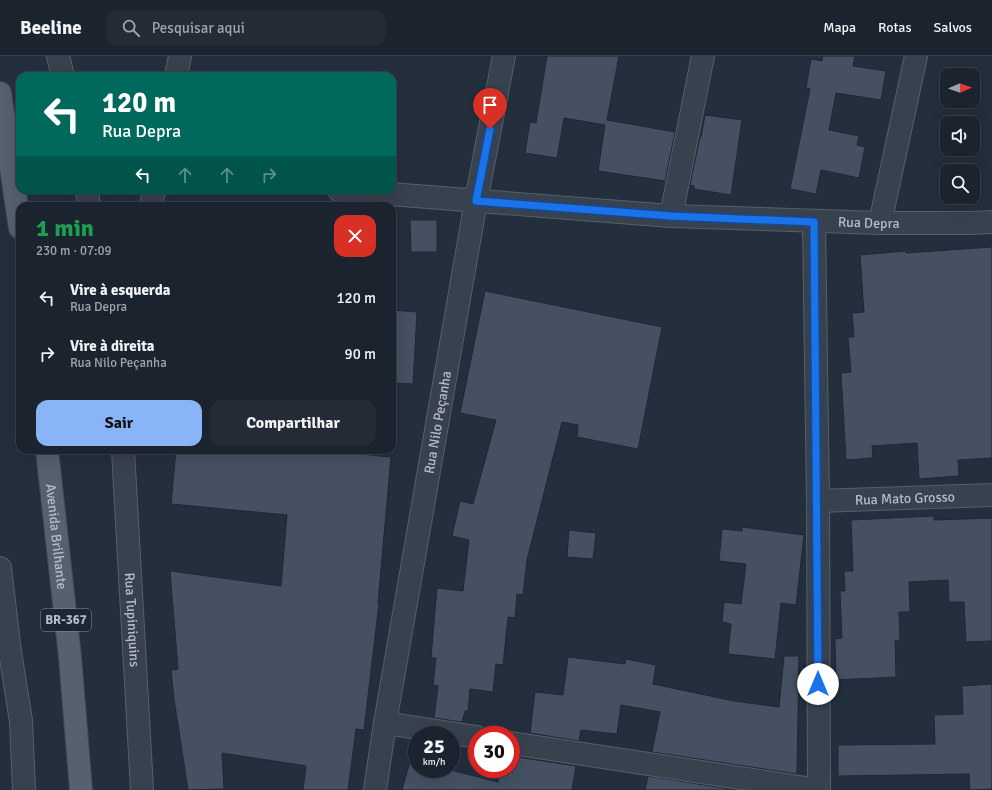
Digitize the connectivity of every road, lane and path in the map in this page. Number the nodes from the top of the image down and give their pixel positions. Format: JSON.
{"nodes":[{"id":1,"x":58,"y":56,"type":"edge"},
{"id":2,"x":180,"y":56,"type":"edge"},
{"id":3,"x":504,"y":56,"type":"edge"},
{"id":4,"x":703,"y":56,"type":"edge"},
{"id":5,"x":916,"y":56,"type":"edge"},
{"id":6,"x":62,"y":72,"type":"edge"},
{"id":7,"x":177,"y":72,"type":"edge"},
{"id":8,"x":0,"y":93,"type":"edge"},
{"id":9,"x":389,"y":194,"type":"edge"},
{"id":10,"x":476,"y":201,"type":"junction"},
{"id":11,"x":16,"y":202,"type":"edge"},
{"id":12,"x":671,"y":216,"type":"junction"},
{"id":13,"x":814,"y":222,"type":"junction"},
{"id":14,"x":992,"y":222,"type":"edge"},
{"id":15,"x":880,"y":223,"type":"junction"},
{"id":16,"x":47,"y":454,"type":"edge"},
{"id":17,"x":123,"y":454,"type":"edge"},
{"id":18,"x":992,"y":496,"type":"edge"},
{"id":19,"x":818,"y":501,"type":"junction"},
{"id":20,"x":0,"y":568,"type":"edge"},
{"id":21,"x":385,"y":723,"type":"junction"},
{"id":22,"x":468,"y":736,"type":"edge"},
{"id":23,"x":520,"y":744,"type":"edge"},
{"id":24,"x":24,"y":790,"type":"edge"},
{"id":25,"x":81,"y":790,"type":"edge"},
{"id":26,"x":142,"y":790,"type":"edge"},
{"id":27,"x":375,"y":790,"type":"edge"},
{"id":28,"x":819,"y":790,"type":"edge"}],
"edges":[{"from":1,"to":6,"type":"street"},
{"from":2,"to":7,"type":"street"},
{"from":3,"to":10,"type":"street","name":"Rua Nilo Peçanha"},
{"from":4,"to":12,"type":"street"},
{"from":5,"to":15,"type":"street"},
{"from":8,"to":11,"type":"main road"},
{"from":9,"to":10,"type":"street","name":"Rua Depra"},
{"from":10,"to":12,"type":"street","name":"Rua Depra"},
{"from":10,"to":21,"type":"street","name":"Rua Nilo Peçanha"},
{"from":12,"to":13,"type":"street","name":"Rua Depra"},
{"from":13,"to":15,"type":"street","name":"Rua Depra"},
{"from":13,"to":19,"type":"street"},
{"from":14,"to":15,"type":"street","name":"Rua Depra"},
{"from":16,"to":25,"type":"main road","name":"Avenida Brilhante","number":"BR-367"},
{"from":17,"to":26,"type":"street","name":"Rua Tupiniquins"},
{"from":18,"to":19,"type":"street","name":"Rua Mato Grosso"},
{"from":19,"to":28,"type":"street"},
{"from":20,"to":24,"type":"street"},
{"from":21,"to":22,"type":"street"},
{"from":21,"to":27,"type":"street","name":"Rua Nilo Peçanha"},
{"from":23,"to":28,"type":"street"}]}
